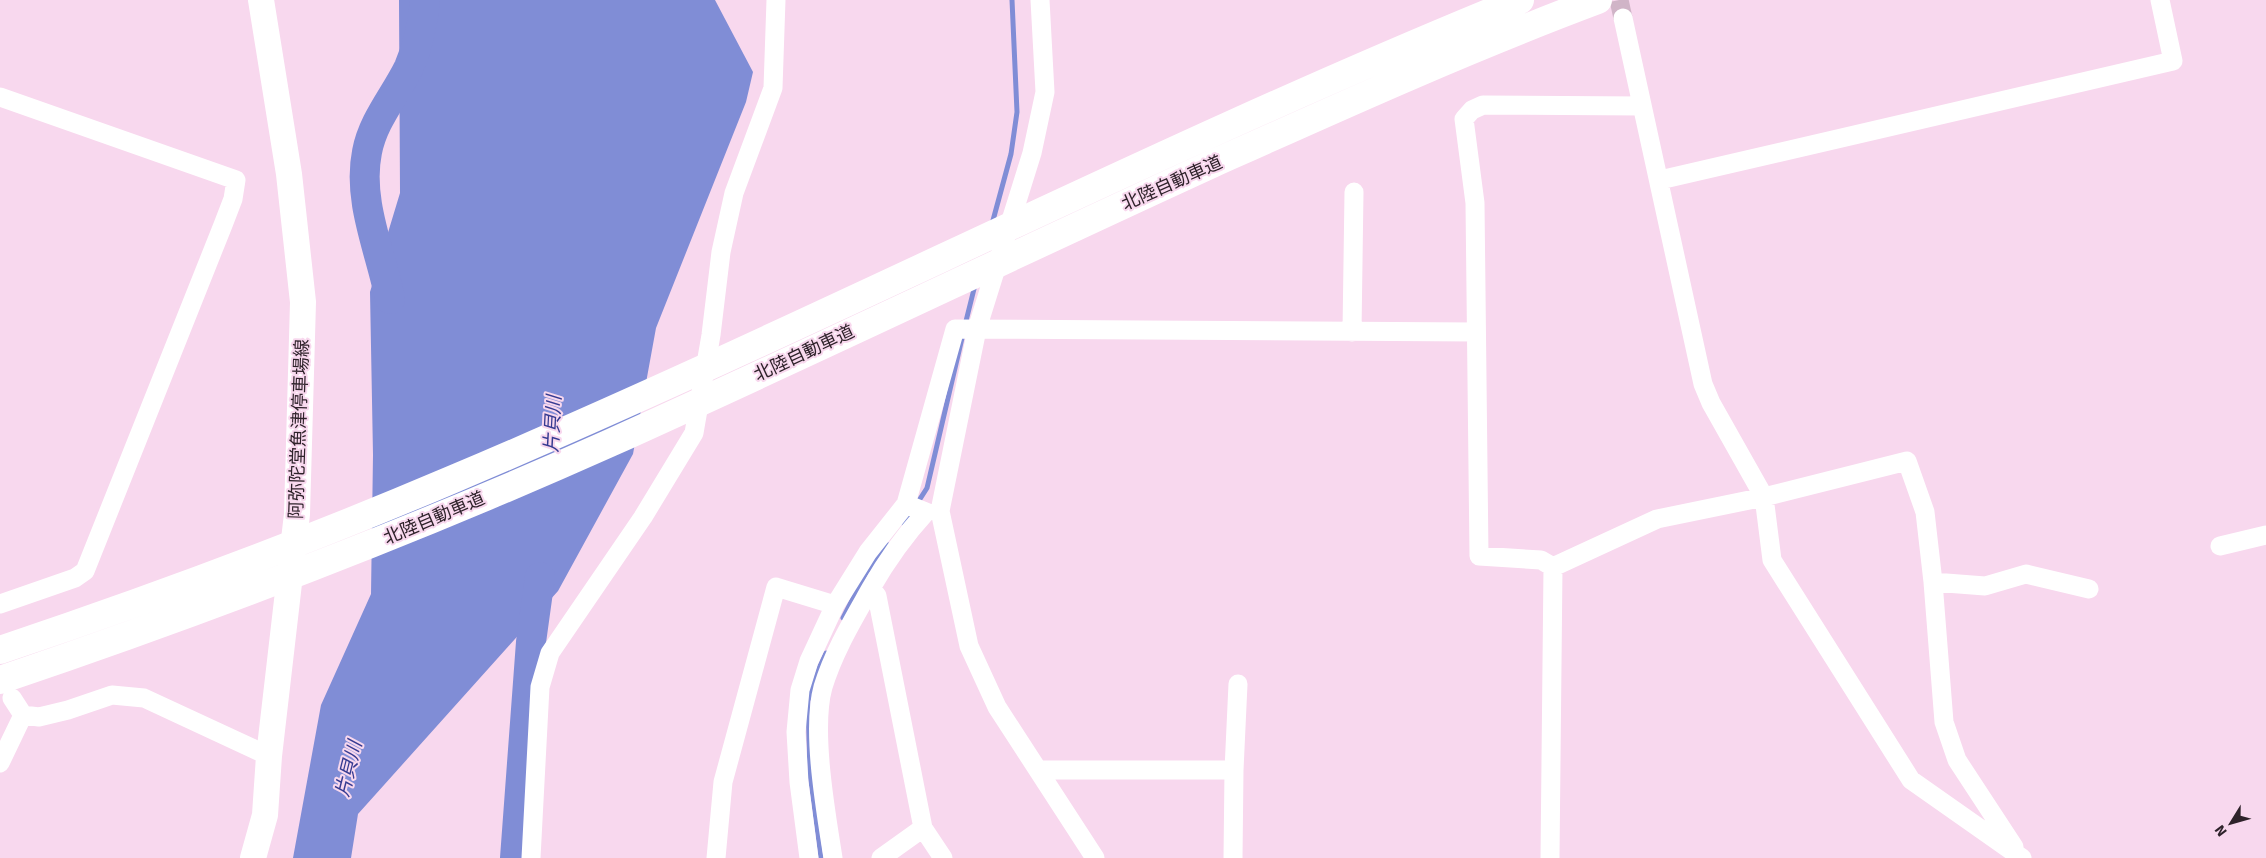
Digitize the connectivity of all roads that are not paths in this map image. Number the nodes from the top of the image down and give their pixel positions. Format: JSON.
{"nodes":[{"id":1,"x":261,"y":0,"type":"edge"},
{"id":2,"x":776,"y":0,"type":"edge"},
{"id":3,"x":1040,"y":0,"type":"edge"},
{"id":4,"x":1520,"y":0,"type":"edge"},
{"id":5,"x":1598,"y":0,"type":"edge"},
{"id":6,"x":2160,"y":0,"type":"edge"},
{"id":7,"x":1623,"y":18,"type":"tunnel mouth"},
{"id":8,"x":0,"y":97,"type":"edge"},
{"id":9,"x":1642,"y":106,"type":"junction"},
{"id":10,"x":1660,"y":180,"type":"junction"},
{"id":11,"x":1354,"y":192,"type":"dead end"},
{"id":12,"x":977,"y":329,"type":"junction"},
{"id":13,"x":1352,"y":332,"type":"junction"},
{"id":14,"x":1476,"y":332,"type":"junction"},
{"id":15,"x":1764,"y":497,"type":"junction"},
{"id":16,"x":906,"y":504,"type":"junction"},
{"id":17,"x":933,"y":512,"type":"junction"},
{"id":18,"x":2266,"y":535,"type":"edge"},
{"id":19,"x":2220,"y":546,"type":"dead end"},
{"id":20,"x":1553,"y":567,"type":"junction"},
{"id":21,"x":1933,"y":582,"type":"junction"},
{"id":22,"x":872,"y":588,"type":"junction"},
{"id":23,"x":2089,"y":589,"type":"dead end"},
{"id":24,"x":0,"y":604,"type":"edge"},
{"id":25,"x":835,"y":605,"type":"junction"},
{"id":26,"x":0,"y":650,"type":"edge"},
{"id":27,"x":1238,"y":684,"type":"dead end"},
{"id":28,"x":6,"y":689,"type":"edge"},
{"id":29,"x":23,"y":715,"type":"junction"},
{"id":30,"x":269,"y":756,"type":"junction"},
{"id":31,"x":0,"y":763,"type":"edge"},
{"id":32,"x":1038,"y":770,"type":"junction"},
{"id":33,"x":1234,"y":770,"type":"junction"},
{"id":34,"x":922,"y":828,"type":"junction"},
{"id":35,"x":2021,"y":857,"type":"edge"},
{"id":36,"x":253,"y":858,"type":"edge"},
{"id":37,"x":531,"y":858,"type":"edge"},
{"id":38,"x":716,"y":858,"type":"edge"},
{"id":39,"x":809,"y":858,"type":"edge"},
{"id":40,"x":833,"y":858,"type":"edge"},
{"id":41,"x":881,"y":858,"type":"edge"},
{"id":42,"x":943,"y":858,"type":"edge"},
{"id":43,"x":1095,"y":858,"type":"edge"},
{"id":44,"x":1233,"y":858,"type":"edge"},
{"id":45,"x":1550,"y":858,"type":"edge"}],
"edges":[{"from":1,"to":30,"type":"main road","name":"阿弥陀堂魚津停車場線"},
{"from":2,"to":37,"type":"street"},
{"from":3,"to":12,"type":"street"},
{"from":4,"to":26,"type":"highway","name":"北陸自動車道"},
{"from":5,"to":28,"type":"highway","name":"北陸自動車道"},
{"from":6,"to":10,"type":"street"},
{"from":7,"to":9,"type":"street"},
{"from":8,"to":24,"type":"street"},
{"from":9,"to":10,"type":"street"},
{"from":9,"to":14,"type":"street"},
{"from":10,"to":15,"type":"street"},
{"from":11,"to":13,"type":"street"},
{"from":12,"to":13,"type":"street"},
{"from":12,"to":16,"type":"street"},
{"from":12,"to":17,"type":"street"},
{"from":13,"to":14,"type":"street"},
{"from":14,"to":20,"type":"street"},
{"from":15,"to":20,"type":"street"},
{"from":15,"to":21,"type":"street"},
{"from":15,"to":35,"type":"street"},
{"from":16,"to":17,"type":"street"},
{"from":16,"to":25,"type":"street"},
{"from":17,"to":22,"type":"street"},
{"from":17,"to":32,"type":"street"},
{"from":18,"to":19,"type":"street"},
{"from":20,"to":45,"type":"street"},
{"from":21,"to":23,"type":"street"},
{"from":21,"to":35,"type":"street"},
{"from":22,"to":34,"type":"street"},
{"from":22,"to":40,"type":"street"},
{"from":25,"to":38,"type":"street"},
{"from":25,"to":39,"type":"street"},
{"from":27,"to":33,"type":"street"},
{"from":28,"to":29,"type":"street"},
{"from":29,"to":30,"type":"street"},
{"from":29,"to":31,"type":"street"},
{"from":30,"to":36,"type":"main road","name":"阿弥陀堂魚津停車場線"},
{"from":32,"to":33,"type":"street"},
{"from":32,"to":43,"type":"street"},
{"from":33,"to":44,"type":"street"},
{"from":34,"to":41,"type":"street"},
{"from":34,"to":42,"type":"street"}]}
